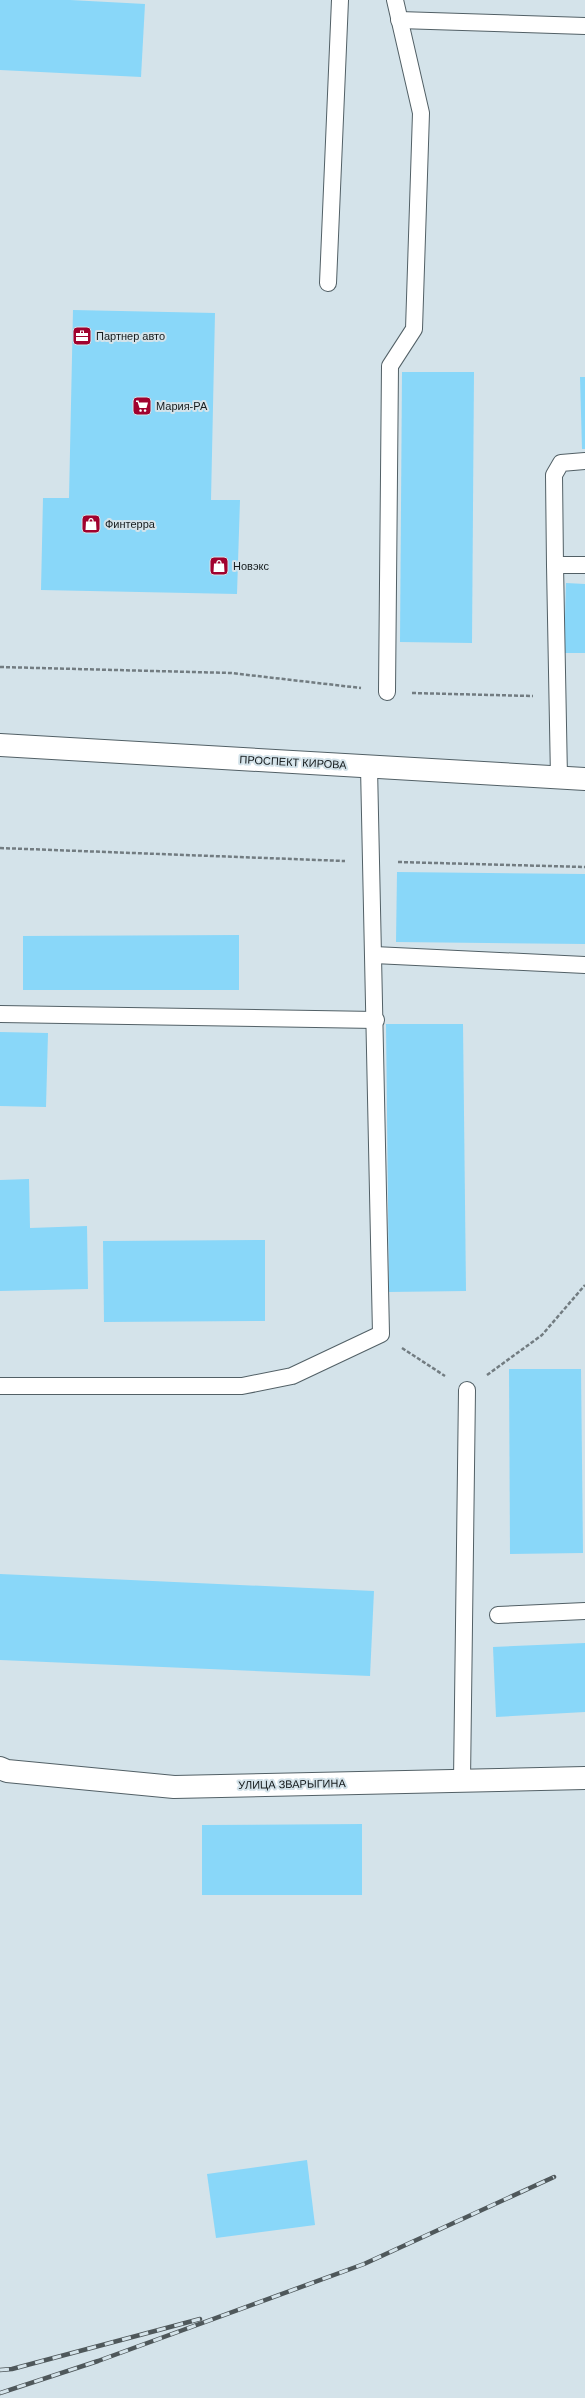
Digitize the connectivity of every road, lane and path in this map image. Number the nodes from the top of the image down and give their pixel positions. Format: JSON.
{"nodes":[{"id":1,"x":340,"y":0,"type":"edge"},
{"id":2,"x":395,"y":0,"type":"edge"},
{"id":3,"x":400,"y":20,"type":"junction"},
{"id":4,"x":585,"y":26,"type":"edge"},
{"id":5,"x":328,"y":283,"type":"dead end"},
{"id":6,"x":585,"y":461,"type":"edge"},
{"id":7,"x":555,"y":565,"type":"junction"},
{"id":8,"x":585,"y":565,"type":"edge"},
{"id":9,"x":0,"y":667,"type":"edge"},
{"id":10,"x":387,"y":692,"type":"junction"},
{"id":11,"x":557,"y":696,"type":"junction"},
{"id":12,"x":0,"y":746,"type":"edge"},
{"id":13,"x":369,"y":767,"type":"junction"},
{"id":14,"x":559,"y":778,"type":"junction"},
{"id":15,"x":585,"y":779,"type":"edge"},
{"id":16,"x":0,"y":848,"type":"edge"},
{"id":17,"x":372,"y":862,"type":"junction"},
{"id":18,"x":585,"y":867,"type":"edge"},
{"id":19,"x":374,"y":955,"type":"junction"},
{"id":20,"x":585,"y":965,"type":"edge"},
{"id":21,"x":0,"y":1014,"type":"edge"},
{"id":22,"x":376,"y":1020,"type":"junction"},
{"id":23,"x":585,"y":1285,"type":"edge"},
{"id":24,"x":381,"y":1334,"type":"junction"},
{"id":25,"x":0,"y":1386,"type":"edge"},
{"id":26,"x":467,"y":1390,"type":"junction"},
{"id":27,"x":585,"y":1611,"type":"edge"},
{"id":28,"x":498,"y":1615,"type":"dead end"},
{"id":29,"x":0,"y":1768,"type":"edge"},
{"id":30,"x":585,"y":1778,"type":"edge"},
{"id":31,"x":462,"y":1780,"type":"junction"}],
"edges":[{"from":1,"to":5,"type":"lane"},
{"from":2,"to":3,"type":"lane"},
{"from":3,"to":4,"type":"lane"},
{"from":3,"to":10,"type":"lane"},
{"from":6,"to":7,"type":"lane"},
{"from":7,"to":8,"type":"lane"},
{"from":7,"to":11,"type":"lane"},
{"from":9,"to":10,"type":"path"},
{"from":10,"to":11,"type":"path"},
{"from":11,"to":14,"type":"lane"},
{"from":12,"to":13,"type":"main road","name":"ПРОСПЕКТ КИРОВА"},
{"from":13,"to":14,"type":"main road","name":"ПРОСПЕКТ КИРОВА"},
{"from":13,"to":17,"type":"lane"},
{"from":14,"to":15,"type":"main road","name":"ПРОСПЕКТ КИРОВА"},
{"from":16,"to":17,"type":"path"},
{"from":17,"to":18,"type":"path"},
{"from":17,"to":19,"type":"lane"},
{"from":19,"to":20,"type":"lane"},
{"from":19,"to":22,"type":"lane"},
{"from":21,"to":22,"type":"lane"},
{"from":22,"to":24,"type":"lane"},
{"from":23,"to":26,"type":"path"},
{"from":24,"to":25,"type":"lane"},
{"from":24,"to":26,"type":"path"},
{"from":26,"to":31,"type":"lane"},
{"from":27,"to":28,"type":"lane"},
{"from":29,"to":31,"type":"main road","name":"УЛИЦА ЗВАРЫГИНА"},
{"from":30,"to":31,"type":"main road","name":"УЛИЦА ЗВАРЫГИНА"}]}
